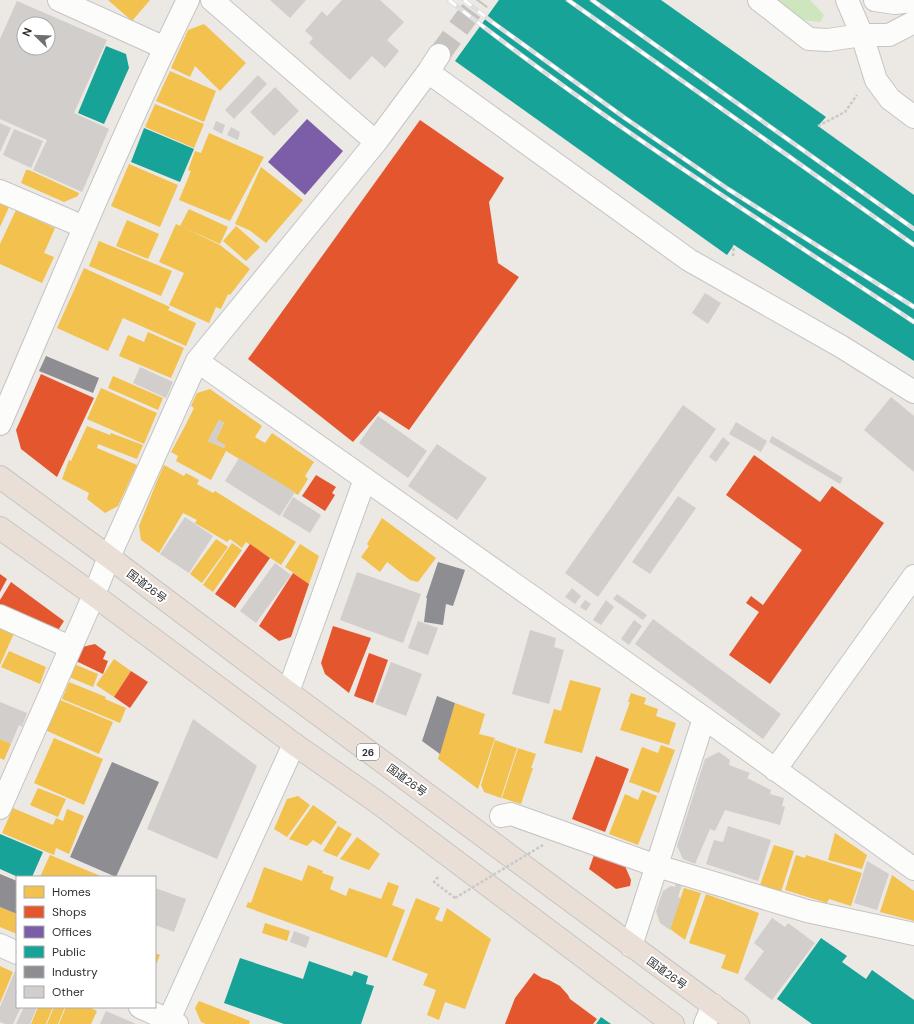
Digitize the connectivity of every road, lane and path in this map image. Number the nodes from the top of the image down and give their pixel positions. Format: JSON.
{"nodes":[{"id":1,"x":58,"y":0,"type":"edge"},
{"id":2,"x":188,"y":0,"type":"edge"},
{"id":3,"x":212,"y":0,"type":"edge"},
{"id":4,"x":759,"y":0,"type":"edge"},
{"id":5,"x":847,"y":0,"type":"edge"},
{"id":6,"x":875,"y":0,"type":"edge"},
{"id":7,"x":914,"y":1,"type":"edge"},
{"id":8,"x":914,"y":22,"type":"edge"},
{"id":9,"x":862,"y":35,"type":"junction"},
{"id":10,"x":165,"y":48,"type":"junction"},
{"id":11,"x":860,"y":91,"type":"dead end"},
{"id":12,"x":914,"y":117,"type":"edge"},
{"id":13,"x":818,"y":126,"type":"dead end"},
{"id":14,"x":376,"y":142,"type":"junction"},
{"id":15,"x":0,"y":191,"type":"edge"},
{"id":16,"x":84,"y":227,"type":"junction"},
{"id":17,"x":197,"y":361,"type":"junction"},
{"id":18,"x":914,"y":392,"type":"edge"},
{"id":19,"x":0,"y":424,"type":"edge"},
{"id":20,"x":0,"y":477,"type":"edge"},
{"id":21,"x":365,"y":479,"type":"junction"},
{"id":22,"x":0,"y":528,"type":"edge"},
{"id":23,"x":109,"y":557,"type":"junction"},
{"id":24,"x":914,"y":576,"type":"edge"},
{"id":25,"x":94,"y":595,"type":"junction"},
{"id":26,"x":0,"y":616,"type":"edge"},
{"id":27,"x":70,"y":647,"type":"junction"},
{"id":28,"x":288,"y":692,"type":"junction"},
{"id":29,"x":704,"y":718,"type":"junction"},
{"id":30,"x":294,"y":744,"type":"junction"},
{"id":31,"x":775,"y":770,"type":"junction"},
{"id":32,"x":6,"y":777,"type":"edge"},
{"id":33,"x":0,"y":808,"type":"edge"},
{"id":34,"x":501,"y":816,"type":"dead end"},
{"id":35,"x":543,"y":845,"type":"dead end"},
{"id":36,"x":657,"y":866,"type":"junction"},
{"id":37,"x":914,"y":869,"type":"edge"},
{"id":38,"x":455,"y":898,"type":"dead end"},
{"id":39,"x":914,"y":934,"type":"edge"},
{"id":40,"x":0,"y":945,"type":"edge"},
{"id":41,"x":631,"y":946,"type":"junction"},
{"id":42,"x":16,"y":953,"type":"edge"},
{"id":43,"x":142,"y":1008,"type":"edge"},
{"id":44,"x":709,"y":1015,"type":"edge"},
{"id":45,"x":171,"y":1023,"type":"edge"},
{"id":46,"x":673,"y":1024,"type":"edge"},
{"id":47,"x":738,"y":1024,"type":"edge"}],
"edges":[{"from":1,"to":10,"type":"street"},
{"from":2,"to":10,"type":"street"},
{"from":3,"to":14,"type":"street"},
{"from":4,"to":9,"type":"street"},
{"from":5,"to":9,"type":"street"},
{"from":6,"to":7,"type":"street"},
{"from":8,"to":9,"type":"street"},
{"from":9,"to":12,"type":"street"},
{"from":10,"to":16,"type":"street"},
{"from":11,"to":13,"type":"path"},
{"from":14,"to":17,"type":"street"},
{"from":14,"to":18,"type":"street"},
{"from":15,"to":16,"type":"street"},
{"from":16,"to":19,"type":"street"},
{"from":17,"to":21,"type":"street"},
{"from":17,"to":23,"type":"street"},
{"from":20,"to":23,"type":"highway","name":"国道26号","number":"26"},
{"from":21,"to":28,"type":"street"},
{"from":21,"to":29,"type":"street"},
{"from":22,"to":25,"type":"highway"},
{"from":23,"to":25,"type":"street"},
{"from":23,"to":28,"type":"highway","name":"国道26号","number":"26"},
{"from":24,"to":31,"type":"street"},
{"from":25,"to":27,"type":"street"},
{"from":25,"to":30,"type":"highway"},
{"from":26,"to":27,"type":"street"},
{"from":27,"to":32,"type":"street"},
{"from":28,"to":41,"type":"highway","name":"国道26号","number":"26"},
{"from":29,"to":31,"type":"street"},
{"from":29,"to":36,"type":"street"},
{"from":30,"to":45,"type":"street"},
{"from":30,"to":46,"type":"highway"},
{"from":31,"to":37,"type":"street"},
{"from":32,"to":33,"type":"street"},
{"from":34,"to":36,"type":"street"},
{"from":35,"to":38,"type":"path","bridge":true},
{"from":36,"to":39,"type":"street"},
{"from":36,"to":41,"type":"street"},
{"from":40,"to":42,"type":"street"},
{"from":41,"to":44,"type":"highway","name":"国道26号","number":"26"},
{"from":43,"to":45,"type":"street"},
{"from":44,"to":47,"type":"highway","name":"国道26号","number":"26"}]}
